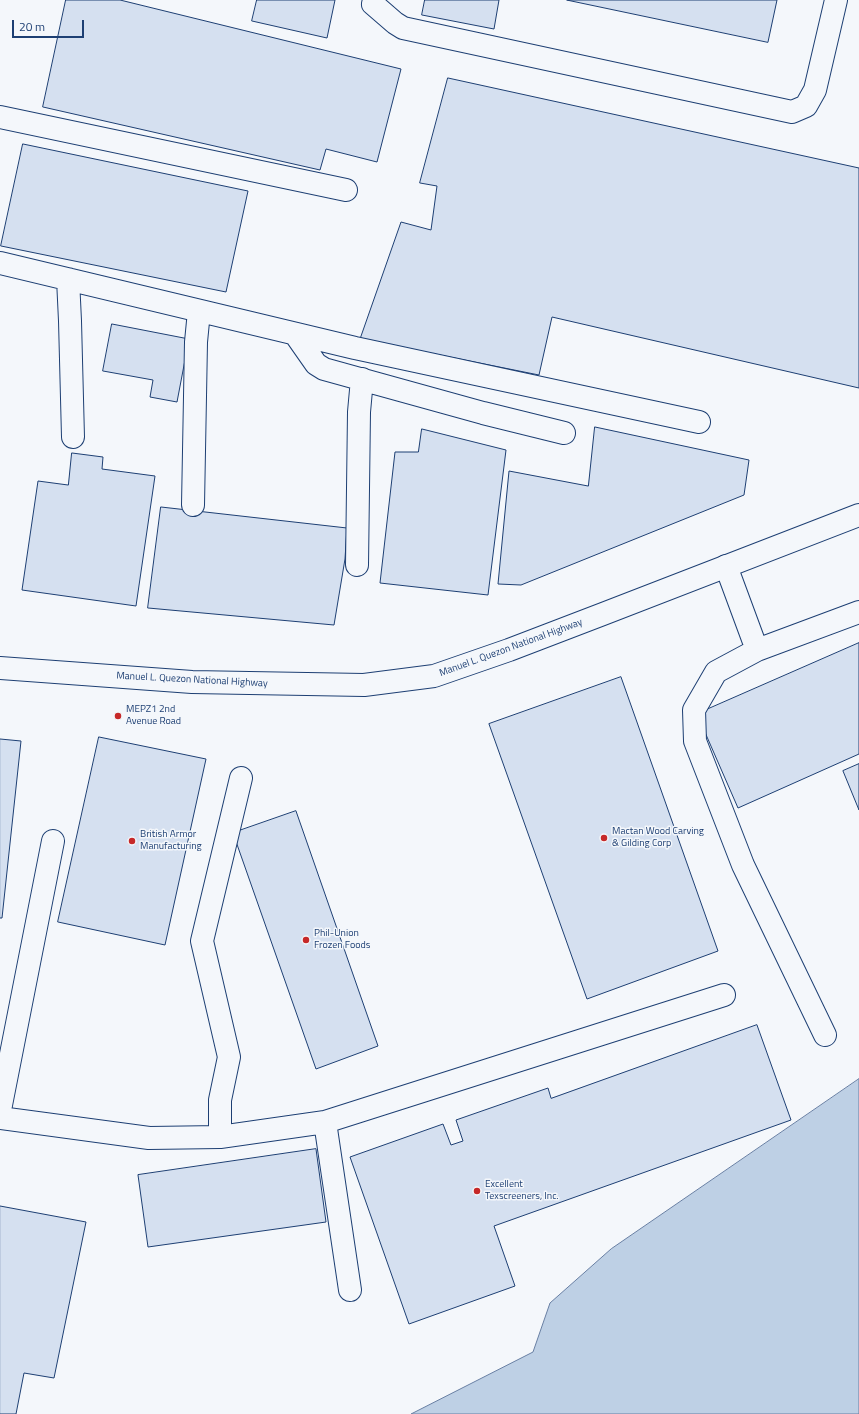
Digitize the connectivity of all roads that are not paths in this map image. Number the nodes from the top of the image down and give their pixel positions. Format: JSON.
{"nodes":[{"id":1,"x":374,"y":0,"type":"edge"},
{"id":2,"x":836,"y":0,"type":"edge"},
{"id":3,"x":0,"y":117,"type":"edge"},
{"id":4,"x":346,"y":190,"type":"dead end"},
{"id":5,"x":0,"y":263,"type":"edge"},
{"id":6,"x":68,"y":279,"type":"junction"},
{"id":7,"x":199,"y":310,"type":"junction"},
{"id":8,"x":295,"y":334,"type":"junction"},
{"id":9,"x":362,"y":379,"type":"junction"},
{"id":10,"x":699,"y":422,"type":"dead end"},
{"id":11,"x":564,"y":433,"type":"dead end"},
{"id":12,"x":73,"y":437,"type":"dead end"},
{"id":13,"x":193,"y":505,"type":"dead end"},
{"id":14,"x":859,"y":515,"type":"edge"},
{"id":15,"x":357,"y":565,"type":"dead end"},
{"id":16,"x":726,"y":566,"type":"junction"},
{"id":17,"x":859,"y":612,"type":"edge"},
{"id":18,"x":757,"y":650,"type":"junction"},
{"id":19,"x":0,"y":668,"type":"edge"},
{"id":20,"x":241,"y":778,"type":"dead end"},
{"id":21,"x":53,"y":841,"type":"dead end"},
{"id":22,"x":724,"y":995,"type":"dead end"},
{"id":23,"x":825,"y":1035,"type":"dead end"},
{"id":24,"x":0,"y":1110,"type":"edge"},
{"id":25,"x":0,"y":1118,"type":"edge"},
{"id":26,"x":325,"y":1122,"type":"junction"},
{"id":27,"x":220,"y":1137,"type":"junction"},
{"id":28,"x":350,"y":1290,"type":"dead end"}],
"edges":[{"from":1,"to":2,"type":"main road"},
{"from":3,"to":4,"type":"main road"},
{"from":5,"to":6,"type":"main road"},
{"from":6,"to":7,"type":"main road"},
{"from":6,"to":12,"type":"main road"},
{"from":7,"to":8,"type":"main road"},
{"from":7,"to":13,"type":"main road"},
{"from":8,"to":9,"type":"main road"},
{"from":8,"to":10,"type":"main road"},
{"from":9,"to":11,"type":"main road"},
{"from":9,"to":15,"type":"main road"},
{"from":14,"to":16,"type":"main road","name":"Manuel L. Quezon National Highway"},
{"from":16,"to":18,"type":"main road"},
{"from":16,"to":19,"type":"main road","name":"Manuel L. Quezon National Highway"},
{"from":17,"to":18,"type":"main road"},
{"from":18,"to":23,"type":"main road"},
{"from":20,"to":27,"type":"main road"},
{"from":21,"to":24,"type":"main road"},
{"from":22,"to":26,"type":"main road"},
{"from":25,"to":27,"type":"main road"},
{"from":26,"to":27,"type":"main road"},
{"from":26,"to":28,"type":"main road"}]}
